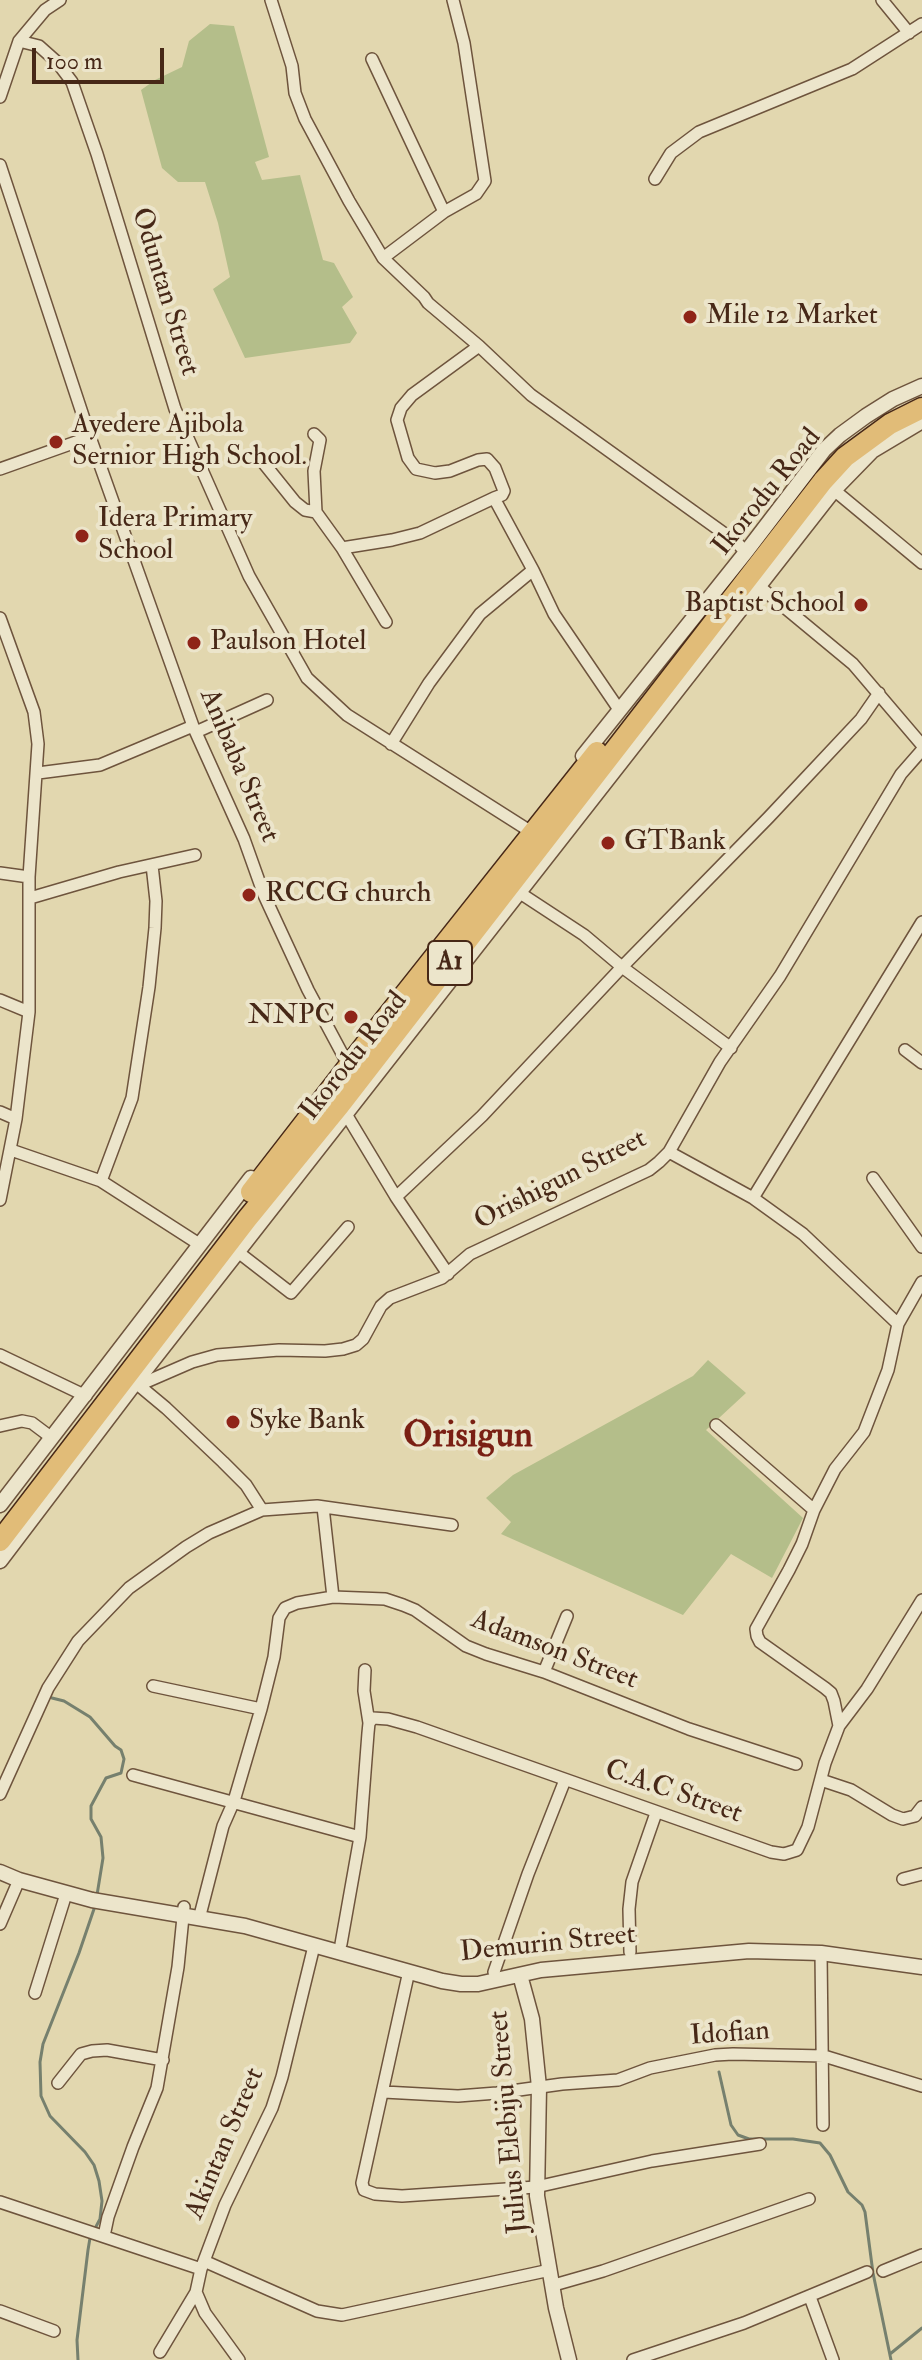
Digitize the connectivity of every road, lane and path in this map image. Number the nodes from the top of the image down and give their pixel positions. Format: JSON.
{"nodes":[{"id":1,"x":60,"y":0,"type":"edge"},
{"id":2,"x":271,"y":0,"type":"edge"},
{"id":3,"x":453,"y":0,"type":"edge"},
{"id":4,"x":882,"y":0,"type":"edge"},
{"id":5,"x":922,"y":24,"type":"edge"},
{"id":6,"x":909,"y":33,"type":"junction"},
{"id":7,"x":19,"y":41,"type":"junction"},
{"id":8,"x":372,"y":59,"type":"dead end"},
{"id":9,"x":0,"y":97,"type":"edge"},
{"id":10,"x":0,"y":165,"type":"edge"},
{"id":11,"x":655,"y":179,"type":"dead end"},
{"id":12,"x":444,"y":212,"type":"junction"},
{"id":13,"x":383,"y":258,"type":"junction"},
{"id":14,"x":479,"y":346,"type":"junction"},
{"id":15,"x":922,"y":386,"type":"edge"},
{"id":16,"x":922,"y":395,"type":"edge"},
{"id":17,"x":922,"y":408,"type":"edge"},
{"id":18,"x":922,"y":421,"type":"edge"},
{"id":19,"x":314,"y":434,"type":"dead end"},
{"id":20,"x":90,"y":437,"type":"junction"},
{"id":21,"x":262,"y":461,"type":"dead end"},
{"id":22,"x":0,"y":469,"type":"edge"},
{"id":23,"x":834,"y":490,"type":"junction"},
{"id":24,"x":494,"y":498,"type":"junction"},
{"id":25,"x":316,"y":512,"type":"junction"},
{"id":26,"x":342,"y":548,"type":"junction"},
{"id":27,"x":746,"y":552,"type":"junction"},
{"id":28,"x":922,"y":563,"type":"edge"},
{"id":29,"x":533,"y":570,"type":"junction"},
{"id":30,"x":760,"y":587,"type":"junction"},
{"id":31,"x":0,"y":618,"type":"edge"},
{"id":32,"x":386,"y":622,"type":"dead end"},
{"id":33,"x":879,"y":693,"type":"junction"},
{"id":34,"x":267,"y":700,"type":"dead end"},
{"id":35,"x":620,"y":711,"type":"junction"},
{"id":36,"x":195,"y":729,"type":"junction"},
{"id":37,"x":391,"y":744,"type":"junction"},
{"id":38,"x":922,"y":747,"type":"edge"},
{"id":39,"x":589,"y":756,"type":"junction"},
{"id":40,"x":38,"y":773,"type":"junction"},
{"id":41,"x":532,"y":824,"type":"junction"},
{"id":42,"x":195,"y":855,"type":"dead end"},
{"id":43,"x":152,"y":865,"type":"junction"},
{"id":44,"x":0,"y":873,"type":"edge"},
{"id":45,"x":29,"y":877,"type":"junction"},
{"id":46,"x":520,"y":893,"type":"junction"},
{"id":47,"x":30,"y":898,"type":"junction"},
{"id":48,"x":922,"y":922,"type":"edge"},
{"id":49,"x":622,"y":967,"type":"junction"},
{"id":50,"x":0,"y":1000,"type":"edge"},
{"id":51,"x":29,"y":1012,"type":"junction"},
{"id":52,"x":731,"y":1048,"type":"junction"},
{"id":53,"x":905,"y":1050,"type":"dead end"},
{"id":54,"x":345,"y":1059,"type":"junction"},
{"id":55,"x":922,"y":1063,"type":"edge"},
{"id":56,"x":0,"y":1112,"type":"edge"},
{"id":57,"x":346,"y":1114,"type":"junction"},
{"id":58,"x":16,"y":1119,"type":"junction"},
{"id":59,"x":11,"y":1150,"type":"junction"},
{"id":60,"x":669,"y":1152,"type":"junction"},
{"id":61,"x":873,"y":1178,"type":"dead end"},
{"id":62,"x":101,"y":1181,"type":"junction"},
{"id":63,"x":396,"y":1197,"type":"junction"},
{"id":64,"x":753,"y":1198,"type":"junction"},
{"id":65,"x":0,"y":1200,"type":"edge"},
{"id":66,"x":348,"y":1227,"type":"dead end"},
{"id":67,"x":199,"y":1244,"type":"junction"},
{"id":68,"x":922,"y":1247,"type":"edge"},
{"id":69,"x":238,"y":1252,"type":"junction"},
{"id":70,"x":448,"y":1274,"type":"junction"},
{"id":71,"x":922,"y":1282,"type":"edge"},
{"id":72,"x":908,"y":1304,"type":"junction"},
{"id":73,"x":922,"y":1309,"type":"edge"},
{"id":74,"x":898,"y":1324,"type":"junction"},
{"id":75,"x":0,"y":1355,"type":"edge"},
{"id":76,"x":137,"y":1384,"type":"junction"},
{"id":77,"x":86,"y":1396,"type":"junction"},
{"id":78,"x":716,"y":1425,"type":"dead end"},
{"id":79,"x":0,"y":1426,"type":"edge"},
{"id":80,"x":52,"y":1438,"type":"junction"},
{"id":81,"x":0,"y":1505,"type":"edge"},
{"id":82,"x":323,"y":1507,"type":"junction"},
{"id":83,"x":262,"y":1510,"type":"junction"},
{"id":84,"x":814,"y":1510,"type":"junction"},
{"id":85,"x":0,"y":1521,"type":"edge"},
{"id":86,"x":452,"y":1525,"type":"dead end"},
{"id":87,"x":0,"y":1541,"type":"edge"},
{"id":88,"x":0,"y":1561,"type":"edge"},
{"id":89,"x":333,"y":1597,"type":"junction"},
{"id":90,"x":922,"y":1600,"type":"edge"},
{"id":91,"x":567,"y":1616,"type":"dead end"},
{"id":92,"x":365,"y":1670,"type":"dead end"},
{"id":93,"x":544,"y":1672,"type":"junction"},
{"id":94,"x":153,"y":1686,"type":"dead end"},
{"id":95,"x":261,"y":1709,"type":"junction"},
{"id":96,"x":369,"y":1723,"type":"junction"},
{"id":97,"x":839,"y":1726,"type":"junction"},
{"id":98,"x":796,"y":1764,"type":"dead end"},
{"id":99,"x":133,"y":1775,"type":"dead end"},
{"id":100,"x":565,"y":1780,"type":"junction"},
{"id":101,"x":821,"y":1780,"type":"junction"},
{"id":102,"x":0,"y":1794,"type":"edge"},
{"id":103,"x":234,"y":1801,"type":"junction"},
{"id":104,"x":922,"y":1807,"type":"edge"},
{"id":105,"x":656,"y":1813,"type":"junction"},
{"id":106,"x":360,"y":1837,"type":"junction"},
{"id":107,"x":0,"y":1864,"type":"edge"},
{"id":108,"x":0,"y":1872,"type":"edge"},
{"id":109,"x":922,"y":1874,"type":"edge"},
{"id":110,"x":903,"y":1879,"type":"dead end"},
{"id":111,"x":19,"y":1880,"type":"junction"},
{"id":112,"x":66,"y":1894,"type":"junction"},
{"id":113,"x":93,"y":1896,"type":"junction"},
{"id":114,"x":184,"y":1911,"type":"junction"},
{"id":115,"x":200,"y":1914,"type":"junction"},
{"id":116,"x":0,"y":1924,"type":"edge"},
{"id":117,"x":341,"y":1944,"type":"junction"},
{"id":118,"x":314,"y":1946,"type":"junction"},
{"id":119,"x":630,"y":1952,"type":"junction"},
{"id":120,"x":821,"y":1953,"type":"junction"},
{"id":121,"x":922,"y":1958,"type":"edge"},
{"id":122,"x":922,"y":1967,"type":"edge"},
{"id":123,"x":409,"y":1971,"type":"junction"},
{"id":124,"x":494,"y":1972,"type":"junction"},
{"id":125,"x":520,"y":1975,"type":"junction"},
{"id":126,"x":35,"y":1993,"type":"dead end"},
{"id":127,"x":824,"y":2056,"type":"junction"},
{"id":128,"x":163,"y":2060,"type":"junction"},
{"id":129,"x":58,"y":2083,"type":"dead end"},
{"id":130,"x":922,"y":2086,"type":"edge"},
{"id":131,"x":539,"y":2087,"type":"junction"},
{"id":132,"x":384,"y":2092,"type":"junction"},
{"id":133,"x":823,"y":2125,"type":"dead end"},
{"id":134,"x":760,"y":2144,"type":"dead end"},
{"id":135,"x":536,"y":2187,"type":"junction"},
{"id":136,"x":809,"y":2199,"type":"dead end"},
{"id":137,"x":1,"y":2206,"type":"edge"},
{"id":138,"x":103,"y":2236,"type":"junction"},
{"id":139,"x":922,"y":2255,"type":"edge"},
{"id":140,"x":202,"y":2265,"type":"junction"},
{"id":141,"x":883,"y":2271,"type":"dead end"},
{"id":142,"x":867,"y":2272,"type":"dead end"},
{"id":143,"x":552,"y":2278,"type":"junction"},
{"id":144,"x":196,"y":2292,"type":"junction"},
{"id":145,"x":810,"y":2297,"type":"junction"},
{"id":146,"x":0,"y":2311,"type":"edge"},
{"id":147,"x":54,"y":2331,"type":"dead end"},
{"id":148,"x":160,"y":2352,"type":"dead end"},
{"id":149,"x":239,"y":2360,"type":"edge"},
{"id":150,"x":569,"y":2360,"type":"edge"},
{"id":151,"x":633,"y":2360,"type":"edge"},
{"id":152,"x":833,"y":2360,"type":"edge"}],
"edges":[{"from":1,"to":7,"type":"street"},
{"from":2,"to":13,"type":"street"},
{"from":3,"to":12,"type":"street"},
{"from":4,"to":6,"type":"street"},
{"from":5,"to":6,"type":"street"},
{"from":6,"to":11,"type":"street"},
{"from":7,"to":9,"type":"street"},
{"from":7,"to":37,"type":"street","name":"Oduntan Street"},
{"from":8,"to":12,"type":"street"},
{"from":10,"to":20,"type":"street","name":"Anibaba Street"},
{"from":12,"to":13,"type":"street"},
{"from":13,"to":14,"type":"street"},
{"from":14,"to":24,"type":"street"},
{"from":14,"to":27,"type":"street"},
{"from":15,"to":27,"type":"street","name":"Ikorodu Road"},
{"from":16,"to":39,"type":"highway","name":"Ikorodu Road","number":"A1"},
{"from":17,"to":87,"type":"highway","name":"Ikorodu Road","number":"A1"},
{"from":18,"to":23,"type":"street","name":"Ikorodu Road"},
{"from":19,"to":25,"type":"street"},
{"from":20,"to":22,"type":"street"},
{"from":20,"to":36,"type":"street","name":"Anibaba Street"},
{"from":21,"to":25,"type":"street"},
{"from":23,"to":28,"type":"street"},
{"from":23,"to":30,"type":"street","name":"Ikorodu Road"},
{"from":24,"to":26,"type":"street"},
{"from":24,"to":29,"type":"street"},
{"from":25,"to":26,"type":"street"},
{"from":26,"to":32,"type":"street"},
{"from":27,"to":35,"type":"street","name":"Ikorodu Road"},
{"from":29,"to":35,"type":"street"},
{"from":29,"to":37,"type":"street"},
{"from":30,"to":33,"type":"street"},
{"from":30,"to":46,"type":"street","name":"Ikorodu Road"},
{"from":31,"to":40,"type":"street"},
{"from":33,"to":38,"type":"street"},
{"from":33,"to":49,"type":"street"},
{"from":34,"to":36,"type":"street"},
{"from":35,"to":39,"type":"street","name":"Ikorodu Road"},
{"from":36,"to":40,"type":"street"},
{"from":36,"to":54,"type":"street","name":"Anibaba Street"},
{"from":37,"to":41,"type":"street","name":"Oduntan Street"},
{"from":38,"to":52,"type":"street","name":"Orishigun Street"},
{"from":39,"to":41,"type":"highway","name":"Ikorodu Road","number":"A1"},
{"from":40,"to":45,"type":"street"},
{"from":41,"to":54,"type":"street","name":"Ikorodu Road"},
{"from":41,"to":85,"type":"highway","name":"Ikorodu Road","number":"A1"},
{"from":42,"to":43,"type":"street"},
{"from":43,"to":47,"type":"street"},
{"from":43,"to":62,"type":"street"},
{"from":44,"to":45,"type":"street"},
{"from":45,"to":47,"type":"street"},
{"from":46,"to":49,"type":"street"},
{"from":46,"to":57,"type":"street","name":"Ikorodu Road"},
{"from":47,"to":51,"type":"street"},
{"from":48,"to":64,"type":"street"},
{"from":49,"to":52,"type":"street"},
{"from":49,"to":63,"type":"street"},
{"from":50,"to":51,"type":"street"},
{"from":51,"to":58,"type":"street"},
{"from":52,"to":60,"type":"street","name":"Orishigun Street"},
{"from":53,"to":55,"type":"street"},
{"from":54,"to":67,"type":"street","name":"Ikorodu Road"},
{"from":56,"to":58,"type":"street"},
{"from":57,"to":63,"type":"street"},
{"from":57,"to":69,"type":"street","name":"Ikorodu Road"},
{"from":58,"to":59,"type":"street"},
{"from":59,"to":62,"type":"street"},
{"from":59,"to":65,"type":"street"},
{"from":60,"to":64,"type":"street"},
{"from":60,"to":70,"type":"street","name":"Orishigun Street"},
{"from":61,"to":68,"type":"street"},
{"from":62,"to":67,"type":"street"},
{"from":63,"to":70,"type":"street"},
{"from":64,"to":74,"type":"street"},
{"from":66,"to":69,"type":"street"},
{"from":67,"to":77,"type":"street","name":"Ikorodu Road"},
{"from":69,"to":76,"type":"street","name":"Ikorodu Road"},
{"from":70,"to":76,"type":"street","name":"Orishigun Street"},
{"from":71,"to":72,"type":"street"},
{"from":72,"to":73,"type":"street"},
{"from":72,"to":74,"type":"street"},
{"from":74,"to":84,"type":"street"},
{"from":75,"to":77,"type":"street"},
{"from":76,"to":83,"type":"street"},
{"from":76,"to":88,"type":"street","name":"Ikorodu Road"},
{"from":77,"to":80,"type":"street","name":"Ikorodu Road"},
{"from":78,"to":84,"type":"street"},
{"from":79,"to":80,"type":"street"},
{"from":80,"to":81,"type":"street","name":"Ikorodu Road"},
{"from":82,"to":83,"type":"street"},
{"from":82,"to":86,"type":"street"},
{"from":82,"to":89,"type":"street"},
{"from":83,"to":102,"type":"street"},
{"from":84,"to":97,"type":"street"},
{"from":89,"to":93,"type":"street","name":"Adamson Street"},
{"from":89,"to":95,"type":"street","name":"Adamson Street"},
{"from":90,"to":97,"type":"street","name":"C.A.C Street"},
{"from":91,"to":93,"type":"street"},
{"from":92,"to":96,"type":"street"},
{"from":93,"to":98,"type":"street","name":"Adamson Street"},
{"from":94,"to":95,"type":"street"},
{"from":95,"to":103,"type":"street"},
{"from":96,"to":100,"type":"street","name":"C.A.C Street"},
{"from":96,"to":106,"type":"street"},
{"from":97,"to":101,"type":"street","name":"C.A.C Street"},
{"from":99,"to":103,"type":"street"},
{"from":100,"to":105,"type":"street","name":"C.A.C Street"},
{"from":100,"to":124,"type":"street"},
{"from":101,"to":104,"type":"street"},
{"from":101,"to":105,"type":"street","name":"C.A.C Street"},
{"from":103,"to":106,"type":"street"},
{"from":103,"to":115,"type":"street"},
{"from":105,"to":119,"type":"street"},
{"from":106,"to":117,"type":"street"},
{"from":107,"to":113,"type":"street","name":"Demurin Street"},
{"from":108,"to":111,"type":"street","name":"Demurin Street"},
{"from":109,"to":110,"type":"street"},
{"from":111,"to":112,"type":"street","name":"Demurin Street"},
{"from":111,"to":116,"type":"street"},
{"from":112,"to":113,"type":"street","name":"Demurin Street"},
{"from":112,"to":126,"type":"street"},
{"from":113,"to":114,"type":"street","name":"Demurin Street"},
{"from":114,"to":115,"type":"street","name":"Demurin Street"},
{"from":114,"to":128,"type":"street"},
{"from":115,"to":117,"type":"street","name":"Demurin Street"},
{"from":115,"to":118,"type":"street","name":"Demurin Street"},
{"from":117,"to":124,"type":"street","name":"Demurin Street"},
{"from":118,"to":123,"type":"street","name":"Demurin Street"},
{"from":118,"to":140,"type":"street","name":"Akintan Street"},
{"from":119,"to":121,"type":"street","name":"Demurin Street"},
{"from":119,"to":124,"type":"street","name":"Demurin Street"},
{"from":120,"to":122,"type":"street","name":"Demurin Street"},
{"from":120,"to":125,"type":"street","name":"Demurin Street"},
{"from":120,"to":127,"type":"street"},
{"from":123,"to":125,"type":"street","name":"Demurin Street"},
{"from":123,"to":132,"type":"street"},
{"from":125,"to":131,"type":"street","name":"Julius Elebiju Street"},
{"from":127,"to":130,"type":"street","name":"Idofian"},
{"from":127,"to":131,"type":"street","name":"Idofian"},
{"from":127,"to":133,"type":"street"},
{"from":128,"to":129,"type":"street"},
{"from":128,"to":138,"type":"street"},
{"from":131,"to":132,"type":"street","name":"Idofian"},
{"from":131,"to":135,"type":"street","name":"Julius Elebiju Street"},
{"from":132,"to":135,"type":"street"},
{"from":134,"to":135,"type":"street"},
{"from":135,"to":143,"type":"street","name":"Julius Elebiju Street"},
{"from":136,"to":143,"type":"street"},
{"from":137,"to":138,"type":"street"},
{"from":138,"to":140,"type":"street"},
{"from":139,"to":141,"type":"street"},
{"from":140,"to":143,"type":"street"},
{"from":140,"to":144,"type":"street","name":"Akintan Street"},
{"from":142,"to":145,"type":"street"},
{"from":143,"to":150,"type":"street","name":"Julius Elebiju Street"},
{"from":144,"to":148,"type":"street","name":"Akintan Street"},
{"from":144,"to":149,"type":"street"},
{"from":145,"to":151,"type":"street"},
{"from":145,"to":152,"type":"street"},
{"from":146,"to":147,"type":"street"}]}
